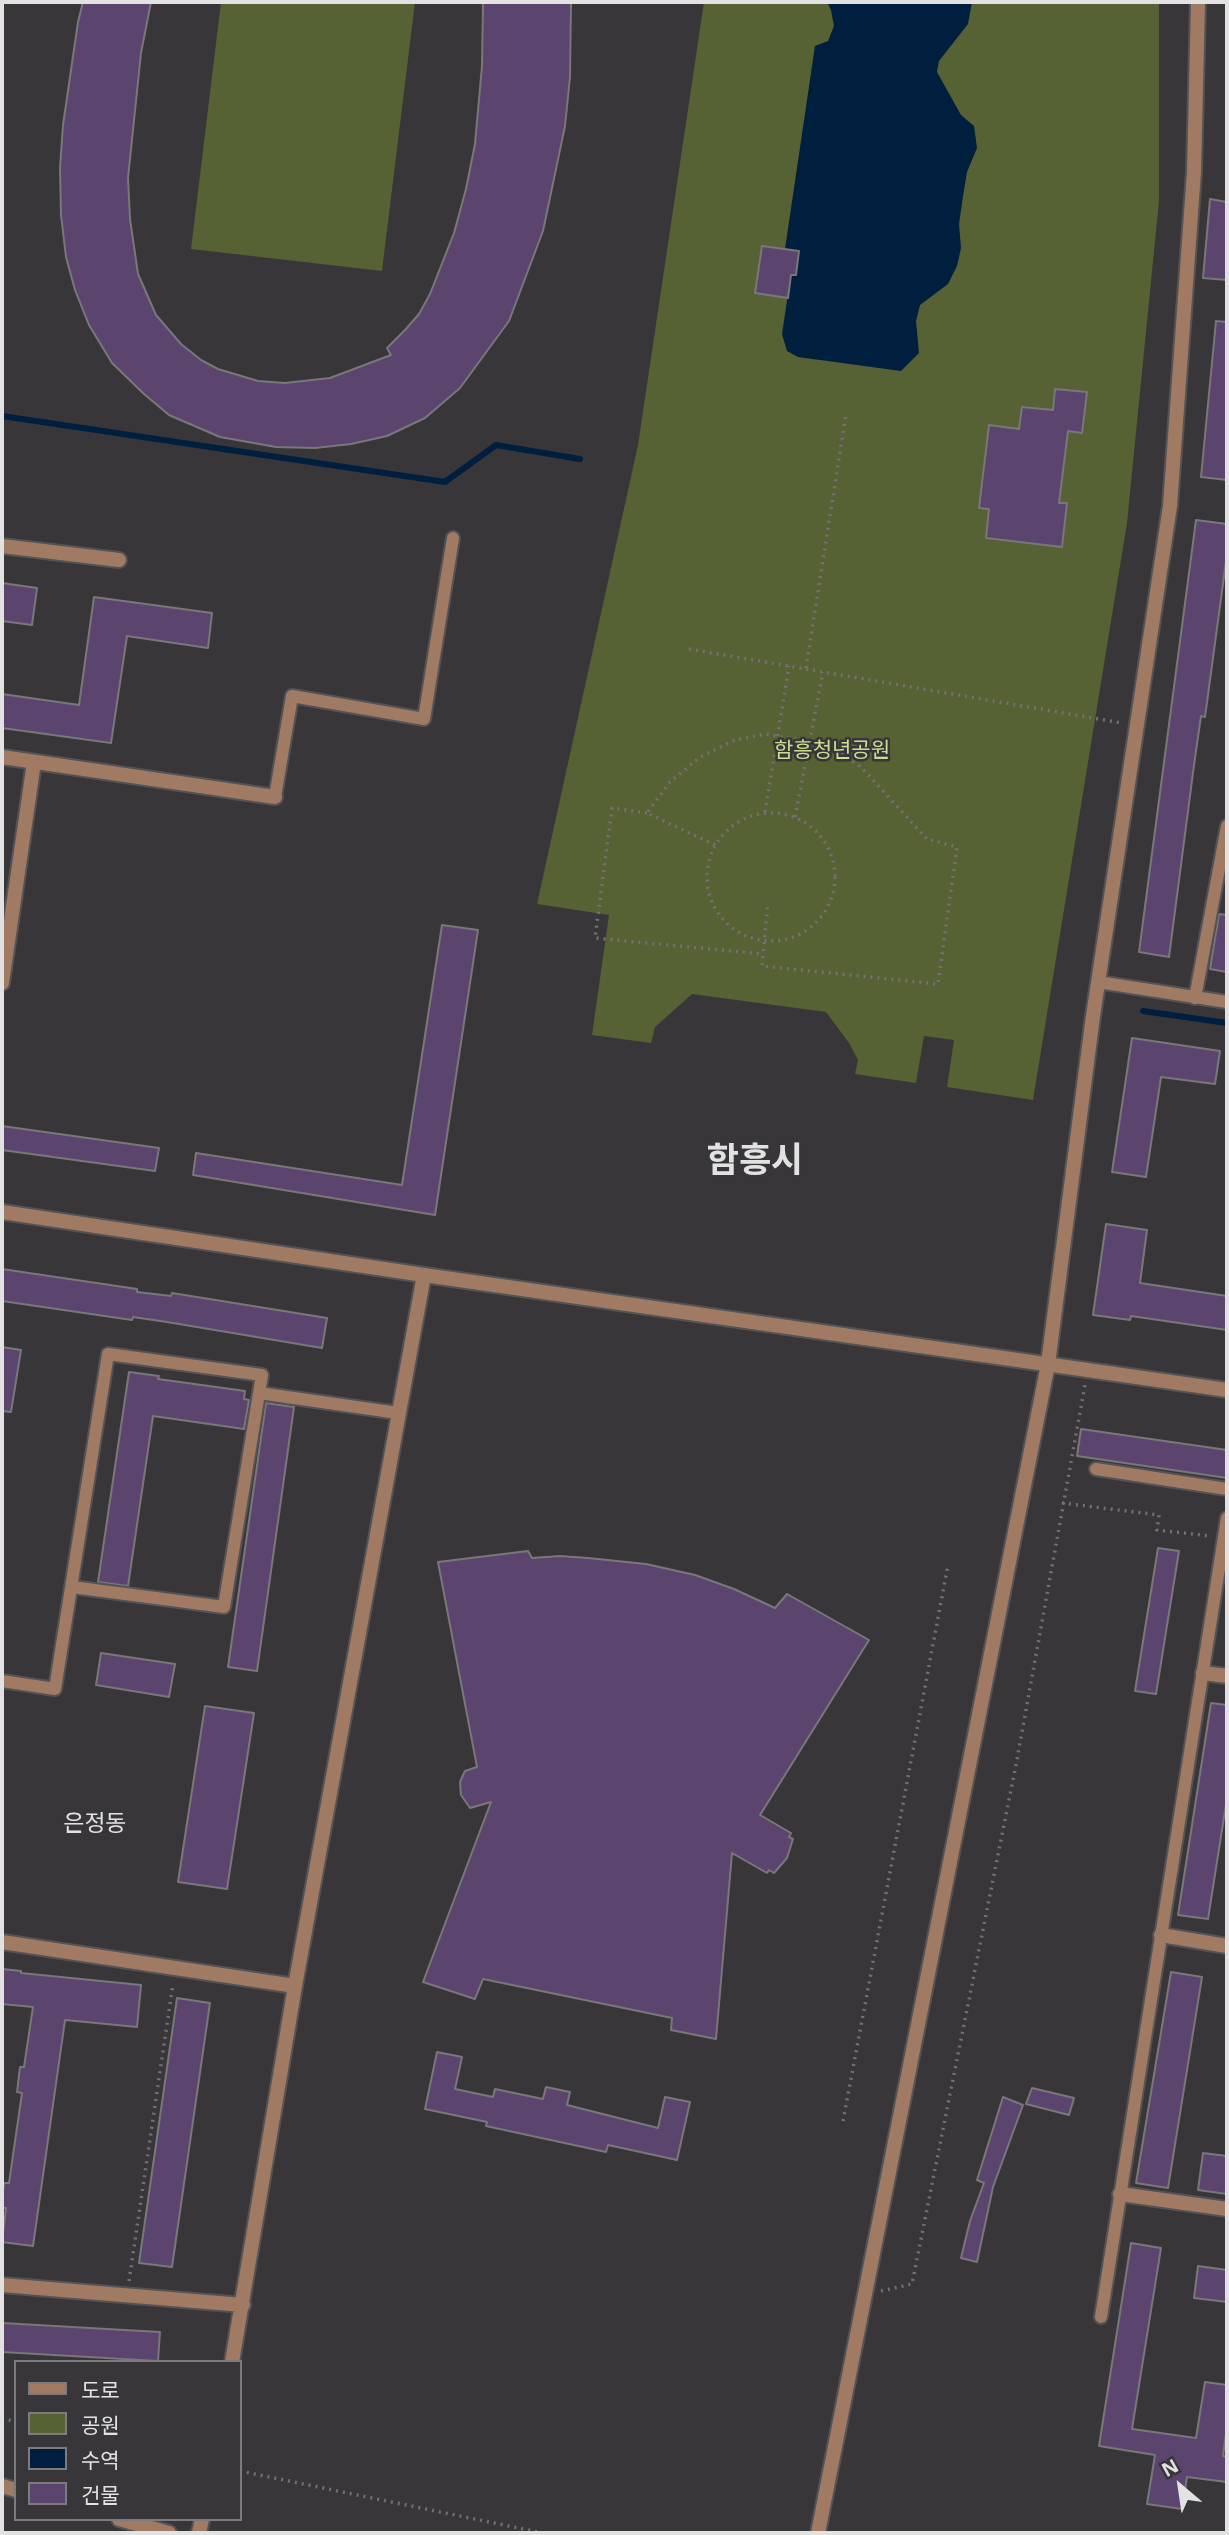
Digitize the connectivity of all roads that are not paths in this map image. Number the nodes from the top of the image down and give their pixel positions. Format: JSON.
{"nodes":[{"id":1,"x":1198,"y":2,"type":"edge"},
{"id":2,"x":453,"y":538,"type":"dead end"},
{"id":3,"x":2,"y":546,"type":"edge"},
{"id":4,"x":119,"y":560,"type":"dead end"},
{"id":5,"x":2,"y":757,"type":"edge"},
{"id":6,"x":34,"y":762,"type":"junction"},
{"id":7,"x":275,"y":797,"type":"joint"},
{"id":8,"x":1227,"y":826,"type":"edge"},
{"id":9,"x":1098,"y":982,"type":"junction"},
{"id":10,"x":2,"y":983,"type":"edge"},
{"id":11,"x":1195,"y":998,"type":"junction"},
{"id":12,"x":1227,"y":1002,"type":"edge"},
{"id":13,"x":2,"y":1212,"type":"edge"},
{"id":14,"x":424,"y":1275,"type":"junction"},
{"id":15,"x":1048,"y":1364,"type":"junction"},
{"id":16,"x":1227,"y":1390,"type":"edge"},
{"id":17,"x":259,"y":1393,"type":"junction"},
{"id":18,"x":398,"y":1413,"type":"junction"},
{"id":19,"x":1096,"y":1469,"type":"dead end"},
{"id":20,"x":1227,"y":1489,"type":"edge"},
{"id":21,"x":1227,"y":1518,"type":"edge"},
{"id":22,"x":72,"y":1587,"type":"junction"},
{"id":23,"x":1203,"y":1673,"type":"junction"},
{"id":24,"x":1227,"y":1676,"type":"edge"},
{"id":25,"x":2,"y":1681,"type":"edge"},
{"id":26,"x":1161,"y":1935,"type":"junction"},
{"id":27,"x":2,"y":1942,"type":"edge"},
{"id":28,"x":1227,"y":1946,"type":"edge"},
{"id":29,"x":295,"y":1986,"type":"junction"},
{"id":30,"x":1120,"y":2194,"type":"junction"},
{"id":31,"x":1227,"y":2209,"type":"edge"},
{"id":32,"x":2,"y":2285,"type":"edge"},
{"id":33,"x":243,"y":2305,"type":"junction"},
{"id":34,"x":1101,"y":2317,"type":"dead end"},
{"id":35,"x":232,"y":2360,"type":"edge"},
{"id":36,"x":126,"y":2521,"type":"edge"},
{"id":37,"x":169,"y":2533,"type":"edge"},
{"id":38,"x":818,"y":2533,"type":"edge"}],
"edges":[{"from":1,"to":9,"type":"street"},
{"from":2,"to":7,"type":"lane"},
{"from":3,"to":4,"type":"street"},
{"from":5,"to":6,"type":"street"},
{"from":6,"to":7,"type":"street"},
{"from":6,"to":10,"type":"street"},
{"from":8,"to":11,"type":"lane"},
{"from":9,"to":11,"type":"lane"},
{"from":9,"to":15,"type":"street"},
{"from":11,"to":12,"type":"lane"},
{"from":13,"to":14,"type":"street"},
{"from":14,"to":15,"type":"street"},
{"from":14,"to":18,"type":"street"},
{"from":15,"to":16,"type":"street"},
{"from":15,"to":38,"type":"street"},
{"from":17,"to":18,"type":"lane"},
{"from":17,"to":22,"type":"lane"},
{"from":17,"to":22,"type":"lane"},
{"from":18,"to":29,"type":"street"},
{"from":19,"to":20,"type":"lane"},
{"from":21,"to":23,"type":"lane"},
{"from":22,"to":25,"type":"lane"},
{"from":23,"to":24,"type":"street"},
{"from":23,"to":26,"type":"lane"},
{"from":26,"to":28,"type":"street"},
{"from":26,"to":30,"type":"lane"},
{"from":27,"to":29,"type":"street"},
{"from":29,"to":33,"type":"street"},
{"from":30,"to":31,"type":"street"},
{"from":30,"to":34,"type":"lane"},
{"from":32,"to":33,"type":"street"},
{"from":33,"to":35,"type":"street"},
{"from":36,"to":37,"type":"street"}]}
